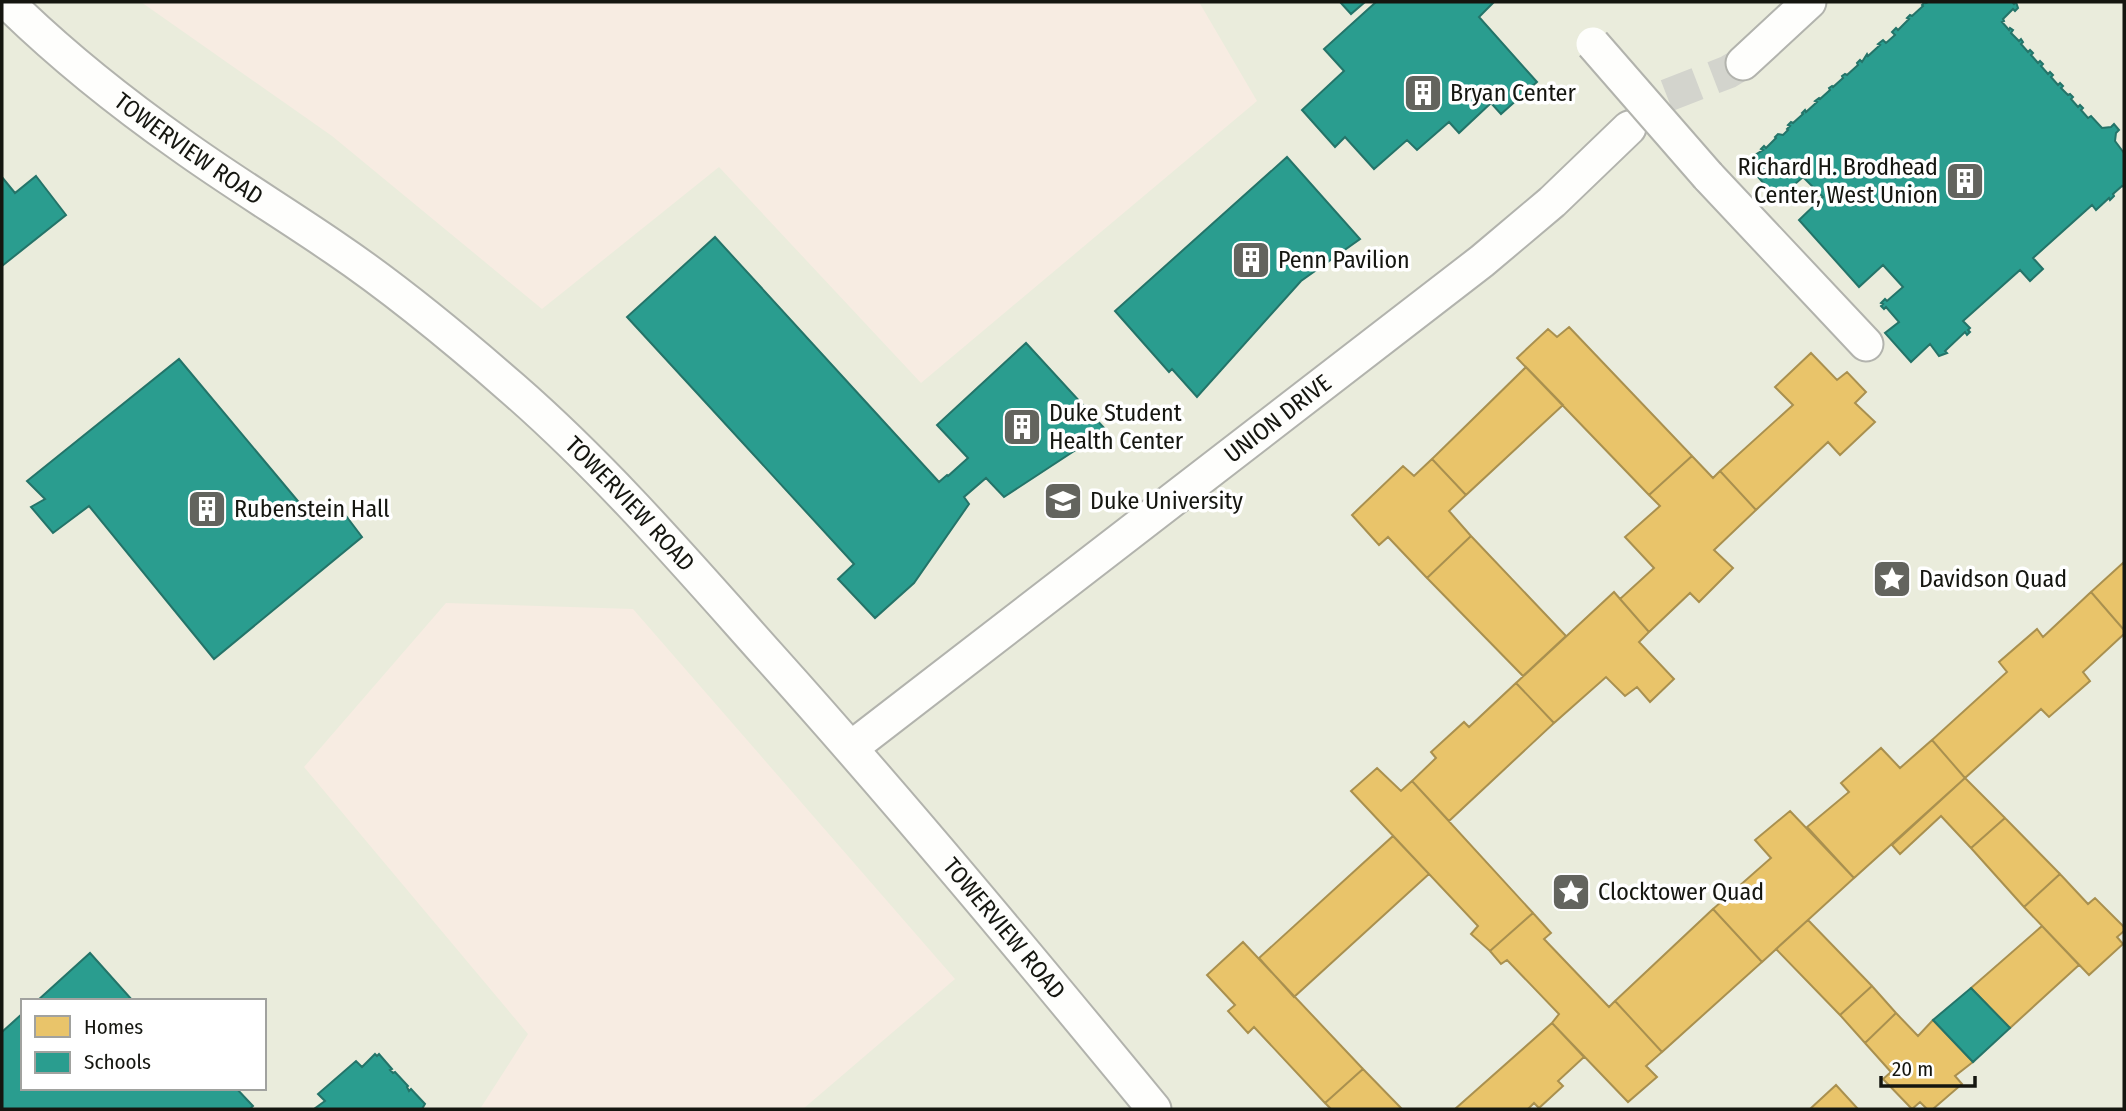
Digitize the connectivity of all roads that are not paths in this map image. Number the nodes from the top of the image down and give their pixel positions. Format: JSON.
{"nodes":[{"id":1,"x":7,"y":2,"type":"edge"},
{"id":2,"x":1809,"y":2,"type":"edge"},
{"id":3,"x":1593,"y":44,"type":"dead end"},
{"id":4,"x":1743,"y":63,"type":"tunnel mouth"},
{"id":5,"x":1629,"y":128,"type":"tunnel mouth"},
{"id":6,"x":1866,"y":344,"type":"dead end"},
{"id":7,"x":851,"y":748,"type":"junction"},
{"id":8,"x":1154,"y":1109,"type":"edge"}],
"edges":[{"from":1,"to":7,"type":"street","name":"TOWERVIEW ROAD"},
{"from":2,"to":4,"type":"street"},
{"from":3,"to":6,"type":"street","bridge":true},
{"from":5,"to":7,"type":"street","name":"UNION DRIVE"},
{"from":7,"to":8,"type":"street","name":"TOWERVIEW ROAD"}]}
